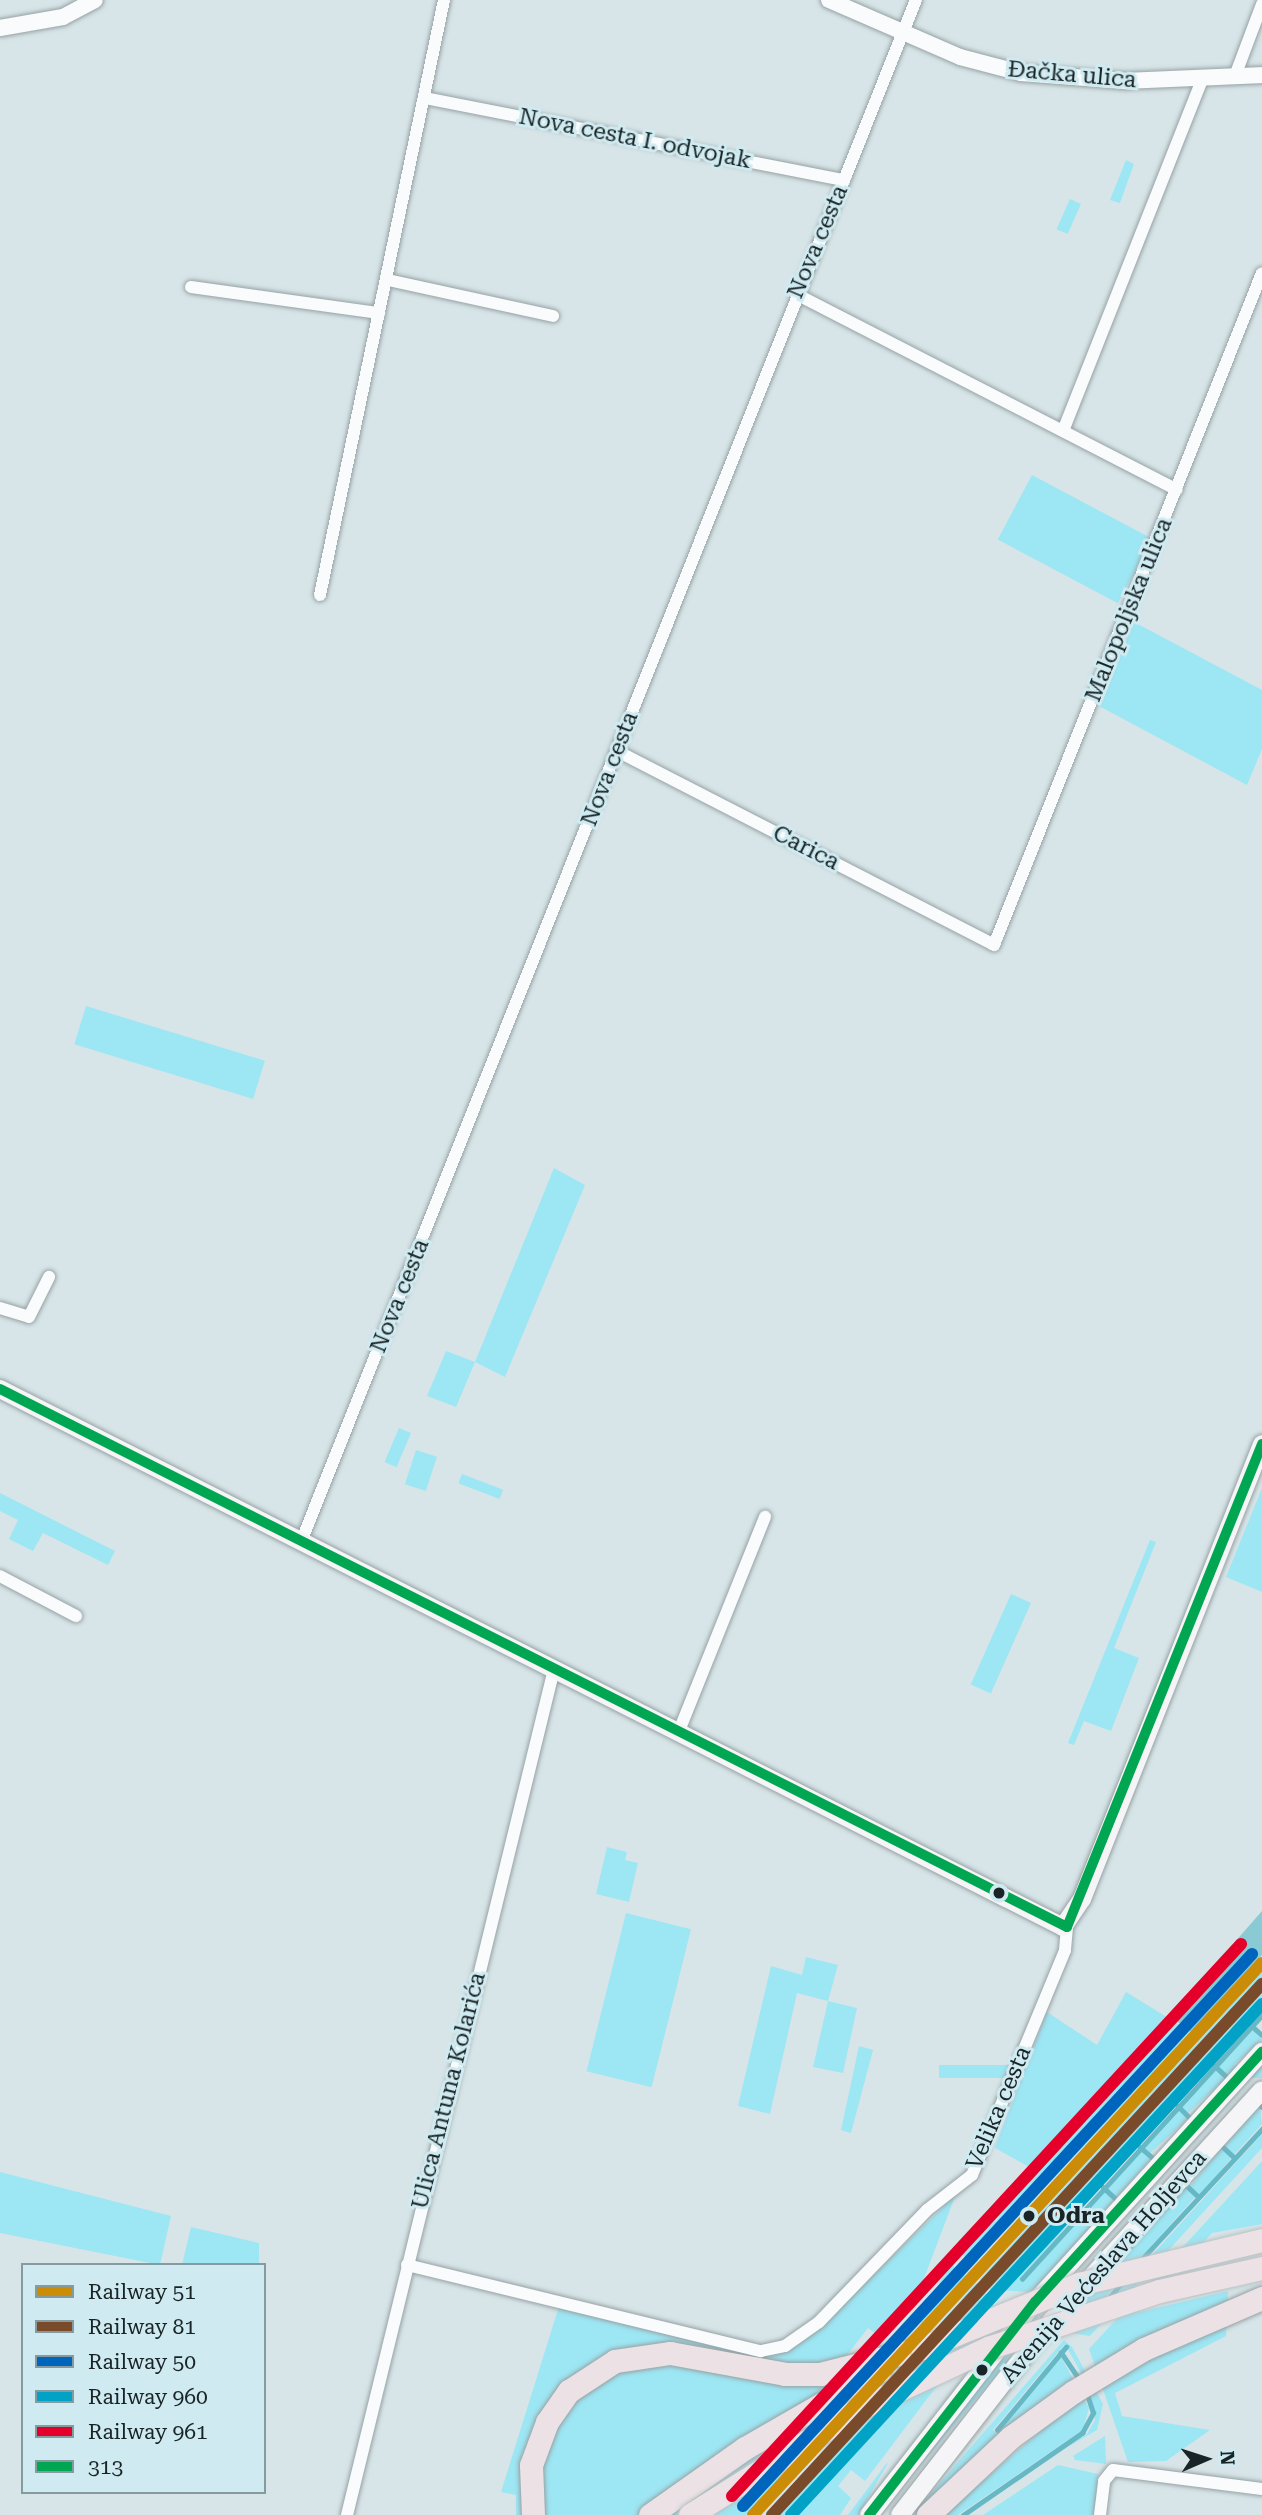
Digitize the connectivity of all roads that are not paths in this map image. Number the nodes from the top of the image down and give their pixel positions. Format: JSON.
{"nodes":[{"id":1,"x":95,"y":0,"type":"edge"},
{"id":2,"x":444,"y":0,"type":"edge"},
{"id":3,"x":829,"y":0,"type":"edge"},
{"id":4,"x":916,"y":0,"type":"edge"},
{"id":5,"x":1262,"y":4,"type":"edge"},
{"id":6,"x":0,"y":28,"type":"edge"},
{"id":7,"x":903,"y":32,"type":"junction"},
{"id":8,"x":1262,"y":75,"type":"edge"},
{"id":9,"x":1235,"y":76,"type":"junction"},
{"id":10,"x":1203,"y":78,"type":"junction"},
{"id":11,"x":425,"y":98,"type":"junction"},
{"id":12,"x":844,"y":180,"type":"junction"},
{"id":13,"x":1262,"y":273,"type":"edge"},
{"id":14,"x":388,"y":280,"type":"junction"},
{"id":15,"x":191,"y":287,"type":"dead end"},
{"id":16,"x":796,"y":293,"type":"junction"},
{"id":17,"x":379,"y":313,"type":"junction"},
{"id":18,"x":553,"y":316,"type":"dead end"},
{"id":19,"x":1063,"y":431,"type":"junction"},
{"id":20,"x":1177,"y":490,"type":"junction"},
{"id":21,"x":320,"y":595,"type":"dead end"},
{"id":22,"x":617,"y":751,"type":"junction"},
{"id":23,"x":994,"y":945,"type":"joint"},
{"id":24,"x":49,"y":1277,"type":"dead end"},
{"id":25,"x":0,"y":1308,"type":"edge"},
{"id":26,"x":0,"y":1389,"type":"edge"},
{"id":27,"x":1262,"y":1444,"type":"edge"},
{"id":28,"x":765,"y":1517,"type":"dead end"},
{"id":29,"x":303,"y":1537,"type":"junction"},
{"id":30,"x":0,"y":1576,"type":"edge"},
{"id":31,"x":76,"y":1616,"type":"dead end"},
{"id":32,"x":554,"y":1669,"type":"junction"},
{"id":33,"x":679,"y":1731,"type":"junction"},
{"id":34,"x":1067,"y":1927,"type":"junction"},
{"id":35,"x":1262,"y":2052,"type":"edge"},
{"id":36,"x":1262,"y":2090,"type":"edge"},
{"id":37,"x":1262,"y":2240,"type":"edge"},
{"id":38,"x":407,"y":2265,"type":"junction"},
{"id":39,"x":1262,"y":2268,"type":"edge"},
{"id":40,"x":1262,"y":2298,"type":"edge"},
{"id":41,"x":922,"y":2348,"type":"junction"},
{"id":42,"x":1262,"y":2489,"type":"edge"},
{"id":43,"x":347,"y":2515,"type":"edge"},
{"id":44,"x":534,"y":2515,"type":"edge"},
{"id":45,"x":650,"y":2515,"type":"edge"},
{"id":46,"x":690,"y":2515,"type":"edge"},
{"id":47,"x":869,"y":2515,"type":"edge"},
{"id":48,"x":900,"y":2515,"type":"edge"},
{"id":49,"x":928,"y":2515,"type":"edge"},
{"id":50,"x":1100,"y":2515,"type":"edge"}],
"edges":[{"from":1,"to":6,"type":"street"},
{"from":2,"to":11,"type":"street"},
{"from":3,"to":7,"type":"street","name":"Đačka ulica"},
{"from":4,"to":7,"type":"street","name":"Nova cesta"},
{"from":5,"to":9,"type":"street"},
{"from":7,"to":10,"type":"street","name":"Đačka ulica"},
{"from":7,"to":12,"type":"street","name":"Nova cesta"},
{"from":8,"to":9,"type":"street","name":"Đačka ulica"},
{"from":9,"to":10,"type":"street","name":"Đačka ulica"},
{"from":10,"to":19,"type":"street"},
{"from":11,"to":12,"type":"street","name":"Nova cesta I. odvojak"},
{"from":11,"to":14,"type":"street"},
{"from":12,"to":16,"type":"street","name":"Nova cesta"},
{"from":13,"to":20,"type":"street","name":"Malopoljska ulica"},
{"from":14,"to":17,"type":"street"},
{"from":14,"to":18,"type":"street"},
{"from":15,"to":17,"type":"street"},
{"from":16,"to":19,"type":"street"},
{"from":16,"to":22,"type":"street","name":"Nova cesta"},
{"from":17,"to":21,"type":"street"},
{"from":19,"to":20,"type":"street"},
{"from":20,"to":23,"type":"street","name":"Malopoljska ulica"},
{"from":22,"to":23,"type":"street","name":"Carica"},
{"from":22,"to":29,"type":"street","name":"Nova cesta"},
{"from":24,"to":25,"type":"street"},
{"from":26,"to":29,"type":"main road"},
{"from":27,"to":34,"type":"main road","name":"Velika cesta"},
{"from":28,"to":33,"type":"street"},
{"from":29,"to":32,"type":"main road"},
{"from":30,"to":31,"type":"street"},
{"from":32,"to":33,"type":"main road"},
{"from":32,"to":38,"type":"street","name":"Ulica Antuna Kolarića"},
{"from":33,"to":34,"type":"main road"},
{"from":34,"to":38,"type":"street","name":"Velika cesta"},
{"from":35,"to":47,"type":"main road","name":"Avenija Većeslava Holjevca"},
{"from":36,"to":48,"type":"main road","name":"Avenija Većeslava Holjevca"},
{"from":37,"to":41,"type":"highway","bridge":true},
{"from":38,"to":43,"type":"street","name":"Ulica Antuna Kolarića"},
{"from":39,"to":46,"type":"highway","bridge":true},
{"from":40,"to":49,"type":"highway"},
{"from":41,"to":44,"type":"highway"},
{"from":41,"to":45,"type":"highway"},
{"from":42,"to":50,"type":"street"}]}
